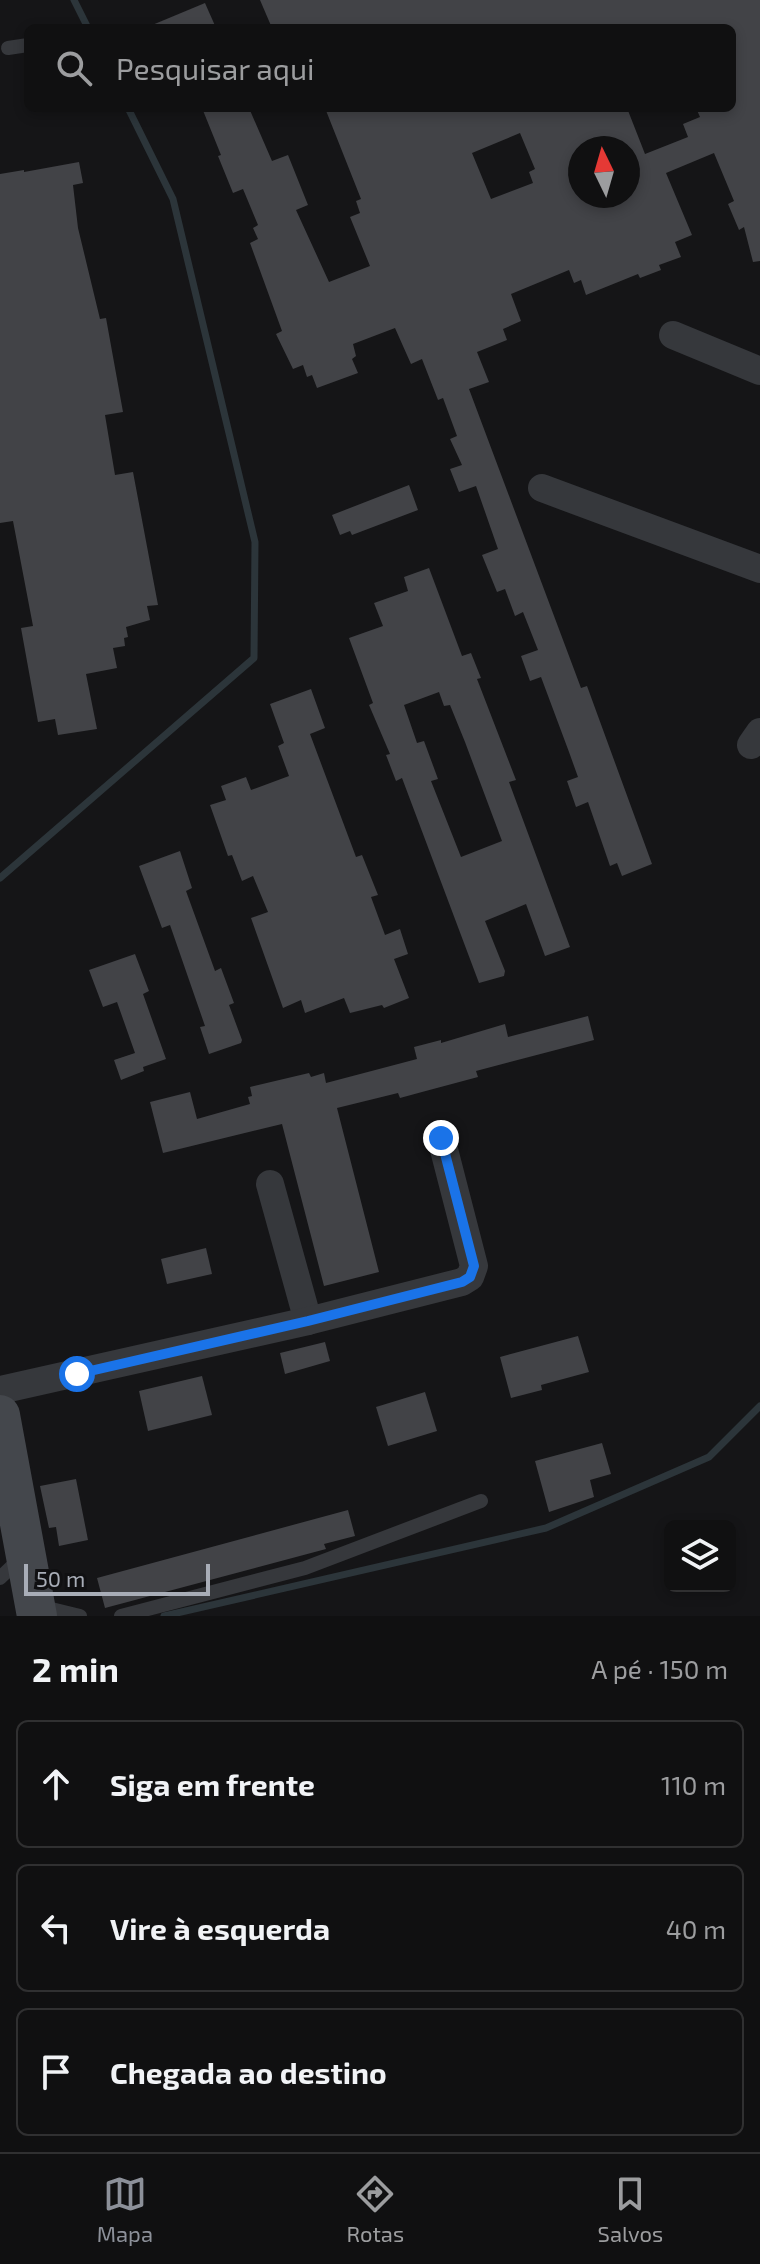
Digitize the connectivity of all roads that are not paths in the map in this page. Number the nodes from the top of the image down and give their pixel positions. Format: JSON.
{"nodes":[{"id":1,"x":24,"y":46,"type":"edge"},
{"id":2,"x":8,"y":48,"type":"dead end"},
{"id":3,"x":673,"y":335,"type":"dead end"},
{"id":4,"x":760,"y":371,"type":"edge"},
{"id":5,"x":542,"y":488,"type":"dead end"},
{"id":6,"x":760,"y":569,"type":"edge"},
{"id":7,"x":441,"y":1138,"type":"dead end"},
{"id":8,"x":270,"y":1184,"type":"dead end"},
{"id":9,"x":308,"y":1321,"type":"junction"},
{"id":10,"x":0,"y":1390,"type":"edge"},
{"id":11,"x":0,"y":1415,"type":"edge"},
{"id":12,"x":481,"y":1501,"type":"dead end"},
{"id":13,"x":13,"y":1566,"type":"edge"},
{"id":14,"x":36,"y":1611,"type":"edge"},
{"id":15,"x":80,"y":1616,"type":"edge"},
{"id":16,"x":121,"y":1616,"type":"edge"}],
"edges":[{"from":1,"to":2,"type":"lane"},
{"from":3,"to":4,"type":"street"},
{"from":5,"to":6,"type":"street"},
{"from":7,"to":9,"type":"street"},
{"from":8,"to":9,"type":"street"},
{"from":9,"to":10,"type":"street"},
{"from":11,"to":13,"type":"main road"},
{"from":12,"to":16,"type":"lane"},
{"from":13,"to":14,"type":"main road"},
{"from":14,"to":15,"type":"lane"}]}
